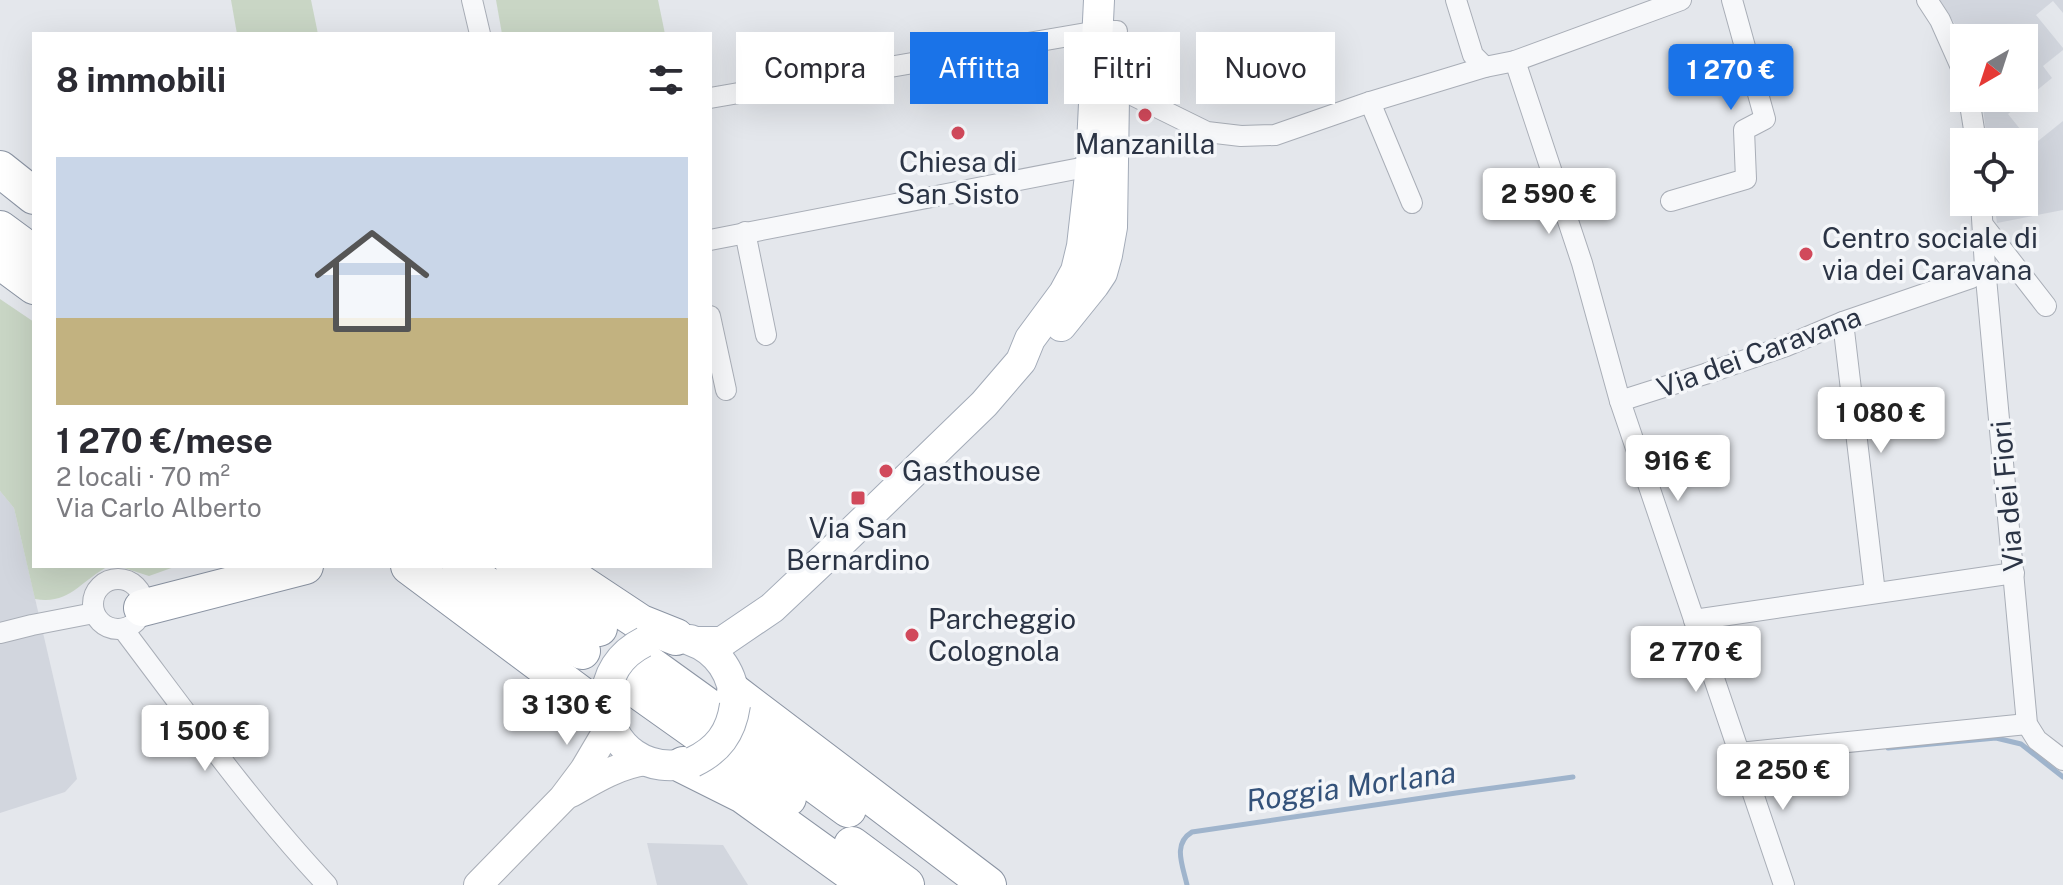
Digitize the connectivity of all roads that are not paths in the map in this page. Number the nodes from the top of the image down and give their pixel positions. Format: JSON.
{"nodes":[{"id":1,"x":472,"y":0,"type":"edge"},
{"id":2,"x":1099,"y":0,"type":"edge"},
{"id":3,"x":1119,"y":0,"type":"edge"},
{"id":4,"x":1456,"y":0,"type":"edge"},
{"id":5,"x":1681,"y":0,"type":"edge"},
{"id":6,"x":1732,"y":0,"type":"edge"},
{"id":7,"x":1927,"y":0,"type":"edge"},
{"id":8,"x":1108,"y":31,"type":"junction"},
{"id":9,"x":480,"y":32,"type":"edge"},
{"id":10,"x":1950,"y":42,"type":"edge"},
{"id":11,"x":1515,"y":61,"type":"junction"},
{"id":12,"x":1485,"y":67,"type":"junction"},
{"id":13,"x":712,"y":98,"type":"edge"},
{"id":14,"x":1370,"y":102,"type":"junction"},
{"id":15,"x":1115,"y":104,"type":"edge"},
{"id":16,"x":1151,"y":104,"type":"edge"},
{"id":17,"x":1091,"y":166,"type":"junction"},
{"id":18,"x":0,"y":169,"type":"edge"},
{"id":19,"x":32,"y":194,"type":"edge"},
{"id":20,"x":0,"y":199,"type":"edge"},
{"id":21,"x":1671,"y":201,"type":"dead end"},
{"id":22,"x":1412,"y":203,"type":"dead end"},
{"id":23,"x":1982,"y":216,"type":"edge"},
{"id":24,"x":32,"y":222,"type":"edge"},
{"id":25,"x":1983,"y":225,"type":"junction"},
{"id":26,"x":0,"y":229,"type":"edge"},
{"id":27,"x":745,"y":232,"type":"junction"},
{"id":28,"x":712,"y":240,"type":"edge"},
{"id":29,"x":0,"y":261,"type":"edge"},
{"id":30,"x":1985,"y":267,"type":"junction"},
{"id":31,"x":32,"y":277,"type":"edge"},
{"id":32,"x":32,"y":277,"type":"edge"},
{"id":33,"x":2046,"y":306,"type":"dead end"},
{"id":34,"x":1843,"y":322,"type":"junction"},
{"id":35,"x":712,"y":325,"type":"edge"},
{"id":36,"x":766,"y":335,"type":"dead end"},
{"id":37,"x":1021,"y":361,"type":"junction"},
{"id":38,"x":726,"y":390,"type":"dead end"},
{"id":39,"x":1620,"y":401,"type":"junction"},
{"id":40,"x":199,"y":568,"type":"edge"},
{"id":41,"x":297,"y":568,"type":"edge"},
{"id":42,"x":396,"y":568,"type":"edge"},
{"id":43,"x":412,"y":568,"type":"edge"},
{"id":44,"x":464,"y":568,"type":"edge"},
{"id":45,"x":516,"y":568,"type":"edge"},
{"id":46,"x":558,"y":568,"type":"edge"},
{"id":47,"x":2014,"y":573,"type":"junction"},
{"id":48,"x":1875,"y":593,"type":"junction"},
{"id":49,"x":772,"y":608,"type":"junction"},
{"id":50,"x":135,"y":610,"type":"junction"},
{"id":51,"x":94,"y":613,"type":"junction"},
{"id":52,"x":478,"y":618,"type":"junction"},
{"id":53,"x":1694,"y":620,"type":"junction"},
{"id":54,"x":0,"y":633,"type":"edge"},
{"id":55,"x":638,"y":675,"type":"junction"},
{"id":56,"x":714,"y":722,"type":"junction"},
{"id":57,"x":2027,"y":724,"type":"junction"},
{"id":58,"x":1739,"y":753,"type":"junction"},
{"id":59,"x":2063,"y":760,"type":"edge"},
{"id":60,"x":646,"y":761,"type":"junction"},
{"id":61,"x":563,"y":798,"type":"junction"},
{"id":62,"x":327,"y":885,"type":"edge"},
{"id":63,"x":478,"y":885,"type":"edge"},
{"id":64,"x":868,"y":885,"type":"edge"},
{"id":65,"x":906,"y":885,"type":"edge"},
{"id":66,"x":953,"y":885,"type":"edge"},
{"id":67,"x":988,"y":885,"type":"edge"},
{"id":68,"x":1784,"y":885,"type":"edge"}],
"edges":[{"from":1,"to":9,"type":"street"},
{"from":2,"to":8,"type":"main road"},
{"from":3,"to":8,"type":"main road"},
{"from":4,"to":12,"type":"street"},
{"from":5,"to":11,"type":"street"},
{"from":6,"to":21,"type":"street"},
{"from":7,"to":10,"type":"street"},
{"from":8,"to":13,"type":"street"},
{"from":8,"to":17,"type":"main road"},
{"from":11,"to":12,"type":"street"},
{"from":11,"to":39,"type":"street"},
{"from":12,"to":14,"type":"street"},
{"from":14,"to":16,"type":"street"},
{"from":14,"to":22,"type":"street"},
{"from":15,"to":37,"type":"main road"},
{"from":17,"to":27,"type":"street"},
{"from":17,"to":37,"type":"main road"},
{"from":18,"to":19,"type":"highway"},
{"from":20,"to":24,"type":"highway"},
{"from":23,"to":25,"type":"street","name":"Via dei Fiori"},
{"from":25,"to":30,"type":"street","name":"Via dei Fiori"},
{"from":25,"to":33,"type":"street"},
{"from":26,"to":31,"type":"highway"},
{"from":27,"to":28,"type":"street"},
{"from":27,"to":36,"type":"street"},
{"from":29,"to":32,"type":"highway"},
{"from":30,"to":34,"type":"street","name":"Via dei Caravana"},
{"from":30,"to":47,"type":"street","name":"Via dei Fiori"},
{"from":34,"to":39,"type":"street","name":"Via dei Caravana"},
{"from":34,"to":48,"type":"street"},
{"from":35,"to":38,"type":"street"},
{"from":37,"to":49,"type":"main road"},
{"from":39,"to":53,"type":"street"},
{"from":40,"to":50,"type":"highway"},
{"from":41,"to":50,"type":"highway"},
{"from":42,"to":52,"type":"highway"},
{"from":43,"to":52,"type":"highway"},
{"from":44,"to":45,"type":"highway"},
{"from":46,"to":55,"type":"highway"},
{"from":47,"to":48,"type":"street"},
{"from":47,"to":57,"type":"street","name":"Via dei Fiori"},
{"from":48,"to":53,"type":"street"},
{"from":49,"to":55,"type":"main road"},
{"from":49,"to":56,"type":"main road"},
{"from":50,"to":51,"type":"street"},
{"from":50,"to":51,"type":"street"},
{"from":50,"to":62,"type":"street"},
{"from":51,"to":54,"type":"street"},
{"from":52,"to":55,"type":"highway"},
{"from":53,"to":58,"type":"street"},
{"from":55,"to":56,"type":"highway"},
{"from":55,"to":56,"type":"main road"},
{"from":55,"to":60,"type":"main road"},
{"from":55,"to":61,"type":"main road"},
{"from":56,"to":60,"type":"main road"},
{"from":56,"to":64,"type":"highway"},
{"from":56,"to":67,"type":"highway"},
{"from":57,"to":58,"type":"street"},
{"from":57,"to":59,"type":"street"},
{"from":58,"to":68,"type":"street"},
{"from":60,"to":61,"type":"main road"},
{"from":61,"to":63,"type":"main road"},
{"from":65,"to":66,"type":"highway"}]}
